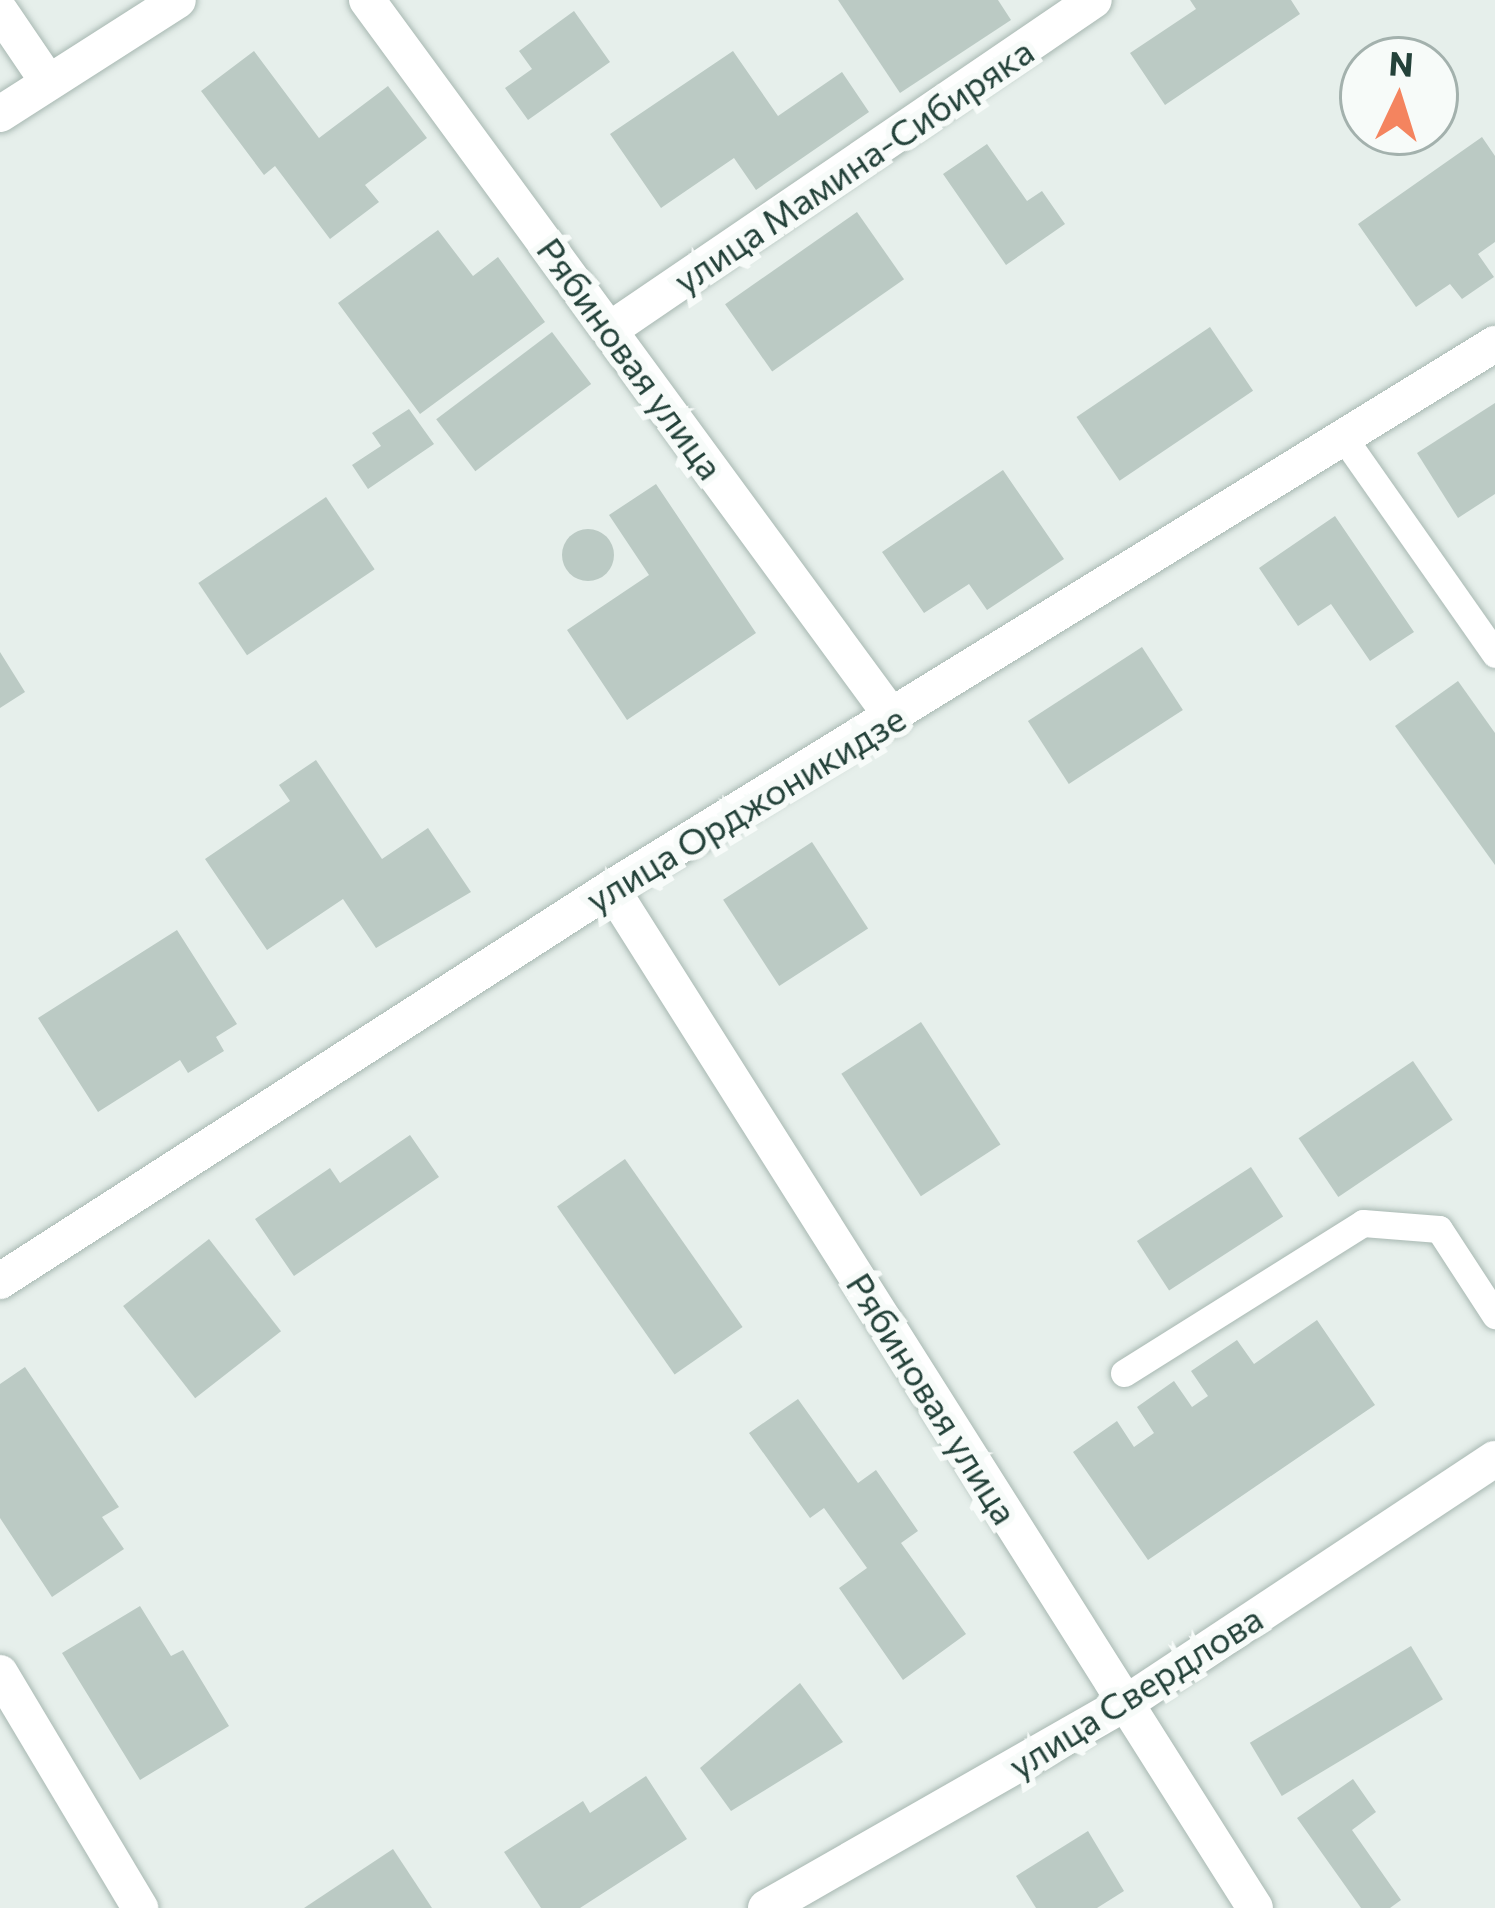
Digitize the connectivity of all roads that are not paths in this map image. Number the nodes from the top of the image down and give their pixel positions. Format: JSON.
{"nodes":[{"id":1,"x":178,"y":0,"type":"edge"},
{"id":2,"x":367,"y":0,"type":"edge"},
{"id":3,"x":1094,"y":0,"type":"edge"},
{"id":4,"x":0,"y":11,"type":"edge"},
{"id":5,"x":48,"y":82,"type":"junction"},
{"id":6,"x":0,"y":114,"type":"edge"},
{"id":7,"x":611,"y":329,"type":"junction"},
{"id":8,"x":1495,"y":344,"type":"edge"},
{"id":9,"x":1346,"y":440,"type":"junction"},
{"id":10,"x":1495,"y":654,"type":"edge"},
{"id":11,"x":893,"y":718,"type":"junction"},
{"id":12,"x":611,"y":888,"type":"junction"},
{"id":13,"x":0,"y":1281,"type":"edge"},
{"id":14,"x":1495,"y":1315,"type":"edge"},
{"id":15,"x":1124,"y":1373,"type":"dead end"},
{"id":16,"x":1495,"y":1459,"type":"edge"},
{"id":17,"x":0,"y":1673,"type":"edge"},
{"id":18,"x":1126,"y":1702,"type":"junction"},
{"id":19,"x":140,"y":1908,"type":"edge"},
{"id":20,"x":766,"y":1908,"type":"edge"},
{"id":21,"x":1255,"y":1908,"type":"edge"}],
"edges":[{"from":1,"to":5,"type":"street"},
{"from":2,"to":7,"type":"street","name":"Рябиновая улица"},
{"from":3,"to":7,"type":"street","name":"улица Мамина-Сибиряка"},
{"from":4,"to":5,"type":"street"},
{"from":5,"to":6,"type":"street"},
{"from":7,"to":11,"type":"street","name":"Рябиновая улица"},
{"from":8,"to":9,"type":"street","name":"улица Орджоникидзе"},
{"from":9,"to":10,"type":"lane"},
{"from":9,"to":11,"type":"street","name":"улица Орджоникидзе"},
{"from":11,"to":12,"type":"street","name":"улица Орджоникидзе"},
{"from":12,"to":13,"type":"street","name":"улица Орджоникидзе"},
{"from":12,"to":18,"type":"street","name":"Рябиновая улица"},
{"from":14,"to":15,"type":"lane"},
{"from":16,"to":18,"type":"street","name":"улица Свердлова"},
{"from":17,"to":19,"type":"street"},
{"from":18,"to":20,"type":"street","name":"улица Свердлова"},
{"from":18,"to":21,"type":"street","name":"Рябиновая улица"}]}
